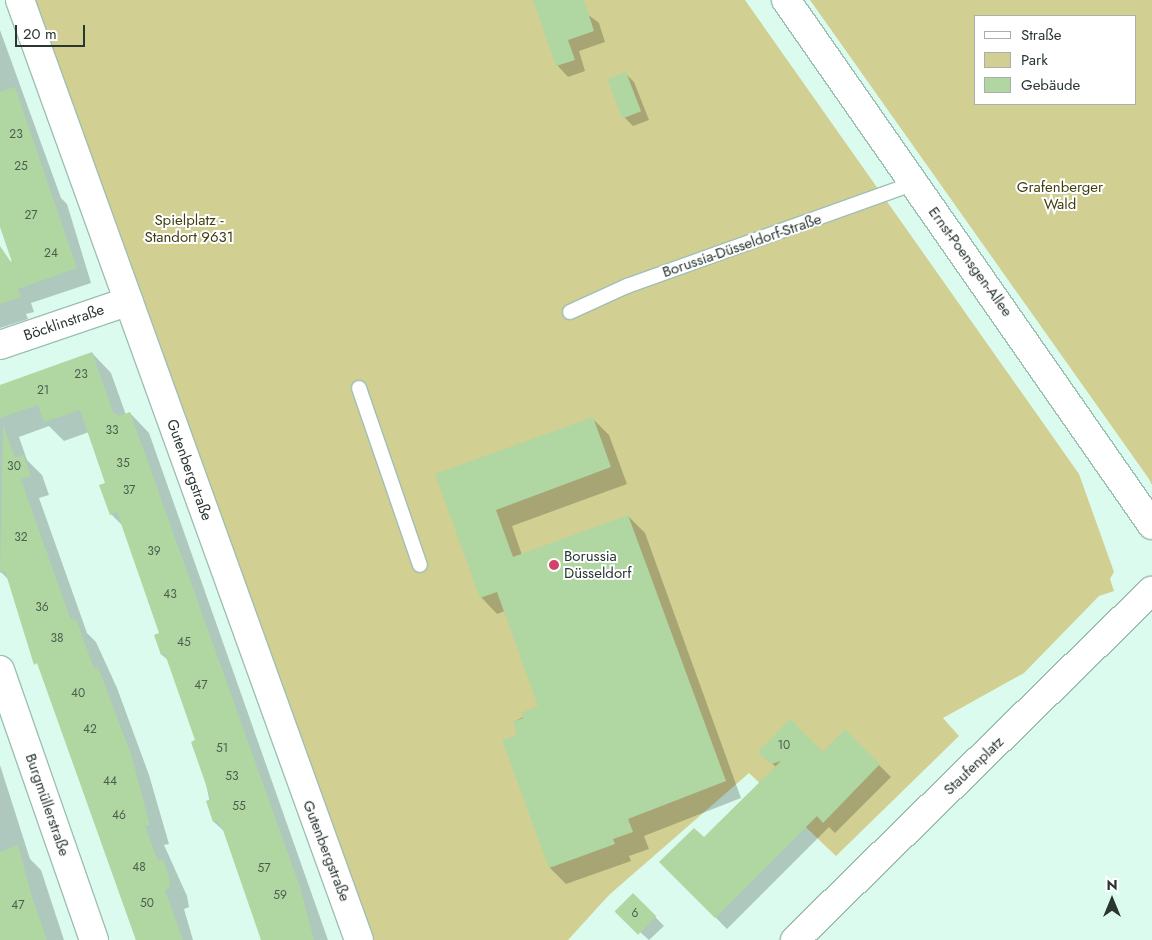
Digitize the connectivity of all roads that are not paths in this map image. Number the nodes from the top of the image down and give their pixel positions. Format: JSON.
{"nodes":[{"id":1,"x":20,"y":0,"type":"edge"},
{"id":2,"x":786,"y":0,"type":"edge"},
{"id":3,"x":914,"y":183,"type":"junction"},
{"id":4,"x":129,"y":301,"type":"junction"},
{"id":5,"x":570,"y":312,"type":"dead end"},
{"id":6,"x":0,"y":345,"type":"edge"},
{"id":7,"x":359,"y":388,"type":"dead end"},
{"id":8,"x":1152,"y":525,"type":"edge"},
{"id":9,"x":420,"y":565,"type":"dead end"},
{"id":10,"x":1152,"y":591,"type":"edge"},
{"id":11,"x":0,"y":670,"type":"edge"},
{"id":12,"x":94,"y":940,"type":"edge"},
{"id":13,"x":359,"y":940,"type":"edge"},
{"id":14,"x":795,"y":940,"type":"edge"}],
"edges":[{"from":1,"to":4,"type":"street","name":"Gutenbergstraße"},
{"from":2,"to":3,"type":"street","name":"Ernst-Poensgen-Allee"},
{"from":3,"to":5,"type":"lane","name":"Borussia-Düsseldorf-Straße"},
{"from":3,"to":8,"type":"street","name":"Ernst-Poensgen-Allee"},
{"from":4,"to":6,"type":"street","name":"Böcklinstraße"},
{"from":4,"to":13,"type":"street","name":"Gutenbergstraße"},
{"from":7,"to":9,"type":"lane"},
{"from":10,"to":14,"type":"street","name":"Staufenplatz"},
{"from":11,"to":12,"type":"street","name":"Burgmüllerstraße"}]}
